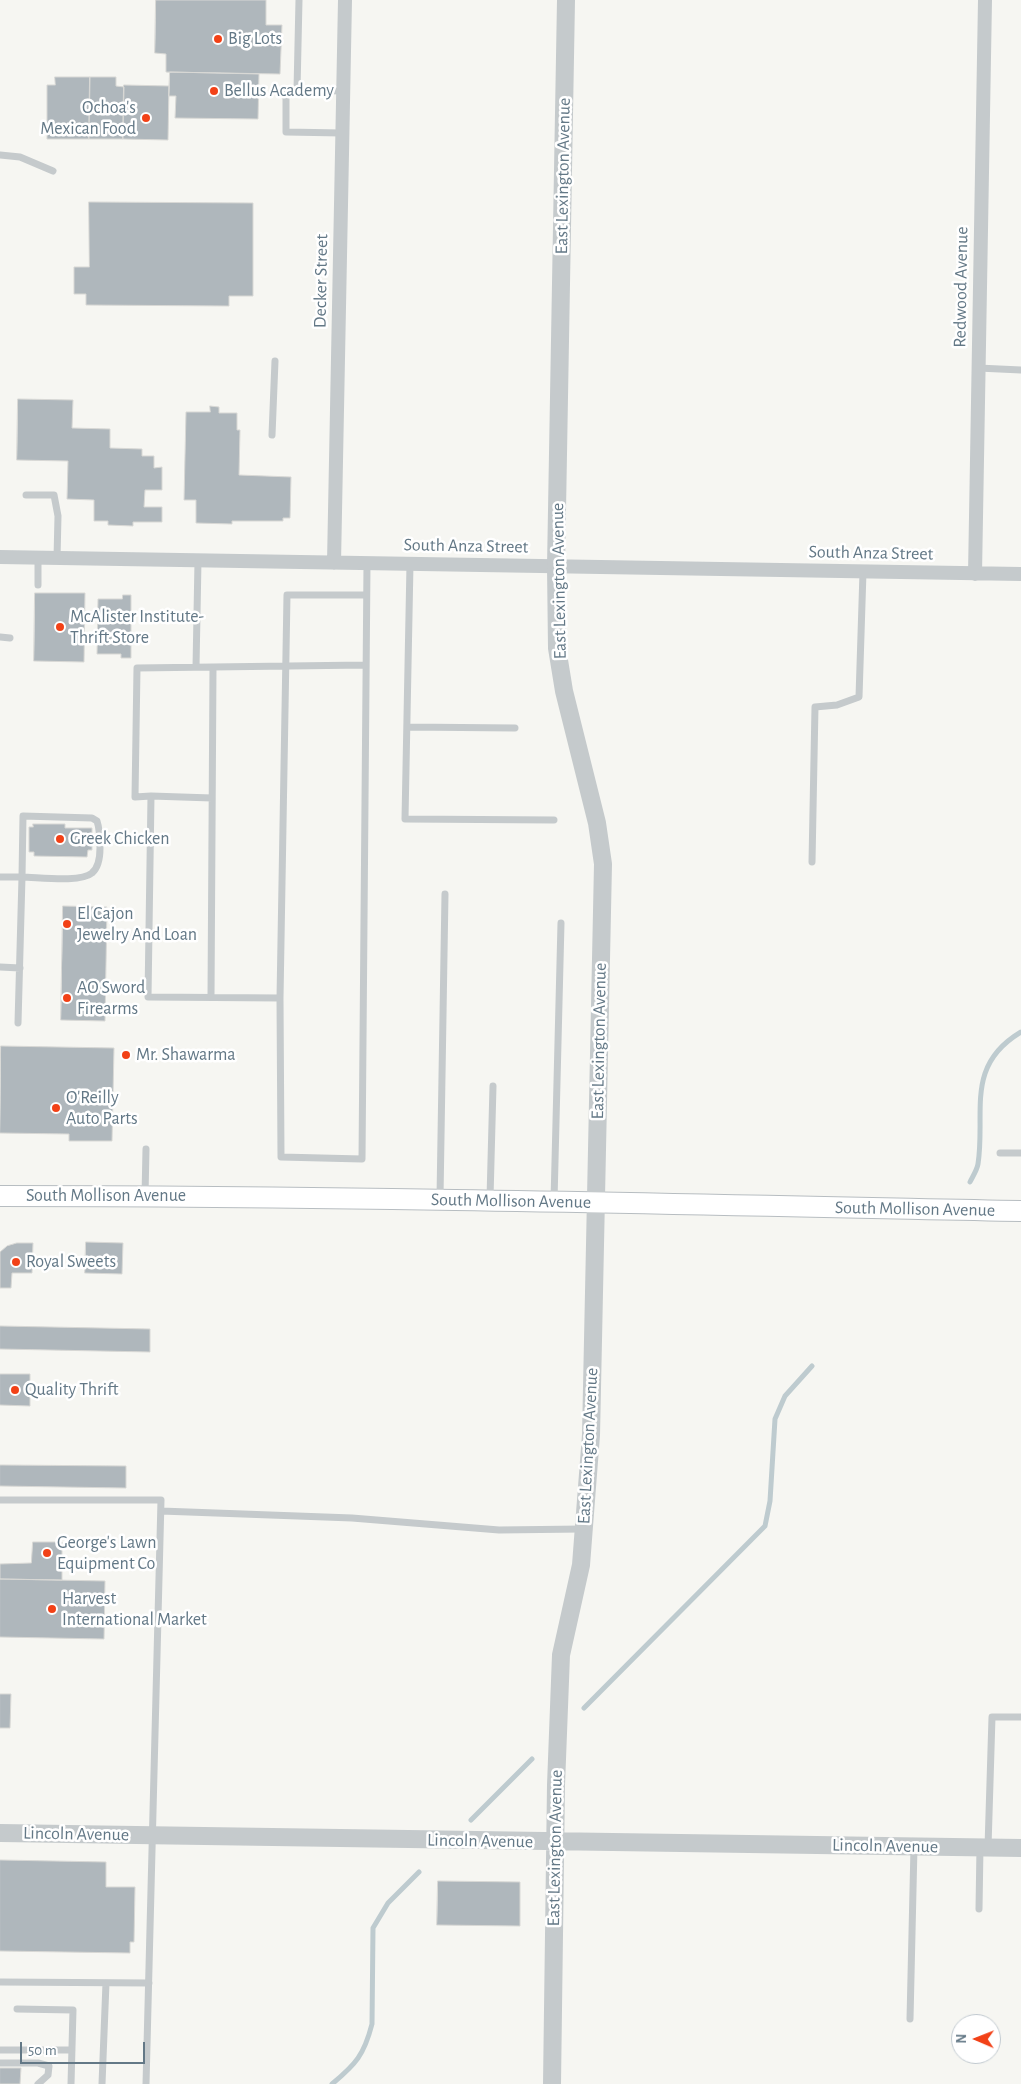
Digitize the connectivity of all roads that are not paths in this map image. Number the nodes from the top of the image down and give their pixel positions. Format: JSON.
{"nodes":[{"id":1,"x":298,"y":0,"type":"edge"},
{"id":2,"x":345,"y":0,"type":"edge"},
{"id":3,"x":566,"y":0,"type":"edge"},
{"id":4,"x":985,"y":0,"type":"edge"},
{"id":5,"x":297,"y":90,"type":"junction"},
{"id":6,"x":343,"y":91,"type":"junction"},
{"id":7,"x":342,"y":133,"type":"junction"},
{"id":8,"x":0,"y":155,"type":"edge"},
{"id":9,"x":53,"y":171,"type":"dead end"},
{"id":10,"x":275,"y":361,"type":"dead end"},
{"id":11,"x":978,"y":368,"type":"junction"},
{"id":12,"x":1021,"y":370,"type":"edge"},
{"id":13,"x":272,"y":435,"type":"dead end"},
{"id":14,"x":26,"y":495,"type":"dead end"},
{"id":15,"x":0,"y":557,"type":"edge"},
{"id":16,"x":38,"y":558,"type":"junction"},
{"id":17,"x":56,"y":558,"type":"junction"},
{"id":18,"x":198,"y":561,"type":"junction"},
{"id":19,"x":334,"y":563,"type":"junction"},
{"id":20,"x":367,"y":564,"type":"junction"},
{"id":21,"x":410,"y":564,"type":"junction"},
{"id":22,"x":556,"y":567,"type":"junction"},
{"id":23,"x":863,"y":572,"type":"junction"},
{"id":24,"x":975,"y":574,"type":"junction"},
{"id":25,"x":1021,"y":574,"type":"edge"},
{"id":26,"x":38,"y":585,"type":"dead end"},
{"id":27,"x":366,"y":595,"type":"junction"},
{"id":28,"x":0,"y":637,"type":"edge"},
{"id":29,"x":10,"y":638,"type":"dead end"},
{"id":30,"x":365,"y":665,"type":"junction"},
{"id":31,"x":196,"y":667,"type":"junction"},
{"id":32,"x":284,"y":667,"type":"junction"},
{"id":33,"x":213,"y":668,"type":"junction"},
{"id":34,"x":407,"y":727,"type":"junction"},
{"id":35,"x":515,"y":728,"type":"dead end"},
{"id":36,"x":152,"y":796,"type":"junction"},
{"id":37,"x":212,"y":798,"type":"junction"},
{"id":38,"x":554,"y":820,"type":"dead end"},
{"id":39,"x":812,"y":862,"type":"dead end"},
{"id":40,"x":0,"y":877,"type":"edge"},
{"id":41,"x":22,"y":877,"type":"junction"},
{"id":42,"x":445,"y":894,"type":"dead end"},
{"id":43,"x":561,"y":923,"type":"dead end"},
{"id":44,"x":0,"y":967,"type":"edge"},
{"id":45,"x":20,"y":968,"type":"junction"},
{"id":46,"x":211,"y":997,"type":"junction"},
{"id":47,"x":280,"y":998,"type":"junction"},
{"id":48,"x":18,"y":1023,"type":"dead end"},
{"id":49,"x":493,"y":1086,"type":"dead end"},
{"id":50,"x":146,"y":1149,"type":"dead end"},
{"id":51,"x":1000,"y":1153,"type":"dead end"},
{"id":52,"x":1021,"y":1154,"type":"edge"},
{"id":53,"x":0,"y":1196,"type":"edge"},
{"id":54,"x":144,"y":1196,"type":"junction"},
{"id":55,"x":440,"y":1200,"type":"junction"},
{"id":56,"x":490,"y":1201,"type":"junction"},
{"id":57,"x":554,"y":1201,"type":"junction"},
{"id":58,"x":595,"y":1202,"type":"junction"},
{"id":59,"x":1021,"y":1211,"type":"edge"},
{"id":60,"x":0,"y":1500,"type":"edge"},
{"id":61,"x":161,"y":1511,"type":"junction"},
{"id":62,"x":584,"y":1529,"type":"junction"},
{"id":63,"x":1021,"y":1717,"type":"edge"},
{"id":64,"x":0,"y":1833,"type":"edge"},
{"id":65,"x":152,"y":1835,"type":"junction"},
{"id":66,"x":556,"y":1842,"type":"junction"},
{"id":67,"x":914,"y":1846,"type":"junction"},
{"id":68,"x":984,"y":1847,"type":"junction"},
{"id":69,"x":1021,"y":1848,"type":"edge"},
{"id":70,"x":979,"y":1909,"type":"dead end"},
{"id":71,"x":0,"y":1982,"type":"edge"},
{"id":72,"x":106,"y":1983,"type":"junction"},
{"id":73,"x":148,"y":1983,"type":"junction"},
{"id":74,"x":17,"y":2010,"type":"dead end"},
{"id":75,"x":910,"y":2019,"type":"dead end"},
{"id":76,"x":0,"y":2050,"type":"edge"},
{"id":77,"x":72,"y":2050,"type":"junction"},
{"id":78,"x":0,"y":2063,"type":"edge"},
{"id":79,"x":38,"y":2084,"type":"edge"},
{"id":80,"x":72,"y":2084,"type":"edge"},
{"id":81,"x":102,"y":2084,"type":"edge"},
{"id":82,"x":146,"y":2084,"type":"edge"},
{"id":83,"x":552,"y":2084,"type":"edge"}],
"edges":[{"from":1,"to":5,"type":"lane"},
{"from":2,"to":6,"type":"street","name":"Decker Street"},
{"from":3,"to":22,"type":"street","name":"East Lexington Avenue"},
{"from":4,"to":11,"type":"street","name":"Redwood Avenue"},
{"from":5,"to":6,"type":"lane"},
{"from":5,"to":7,"type":"lane"},
{"from":6,"to":7,"type":"street","name":"Decker Street"},
{"from":7,"to":19,"type":"street","name":"Decker Street"},
{"from":8,"to":9,"type":"lane"},
{"from":10,"to":13,"type":"lane"},
{"from":11,"to":12,"type":"lane"},
{"from":11,"to":24,"type":"street","name":"Redwood Avenue"},
{"from":14,"to":17,"type":"lane"},
{"from":15,"to":16,"type":"street","name":"South Anza Street"},
{"from":16,"to":17,"type":"street","name":"South Anza Street"},
{"from":16,"to":26,"type":"lane"},
{"from":17,"to":18,"type":"street","name":"South Anza Street"},
{"from":18,"to":19,"type":"street","name":"South Anza Street"},
{"from":18,"to":31,"type":"lane"},
{"from":19,"to":20,"type":"street","name":"South Anza Street"},
{"from":20,"to":21,"type":"street","name":"South Anza Street"},
{"from":20,"to":27,"type":"lane"},
{"from":21,"to":22,"type":"street","name":"South Anza Street"},
{"from":21,"to":34,"type":"lane"},
{"from":22,"to":23,"type":"street","name":"South Anza Street"},
{"from":22,"to":58,"type":"street","name":"East Lexington Avenue"},
{"from":23,"to":24,"type":"street","name":"South Anza Street"},
{"from":23,"to":39,"type":"lane"},
{"from":24,"to":25,"type":"street","name":"South Anza Street"},
{"from":27,"to":30,"type":"lane"},
{"from":27,"to":32,"type":"lane"},
{"from":28,"to":29,"type":"lane"},
{"from":30,"to":32,"type":"lane"},
{"from":30,"to":47,"type":"lane"},
{"from":31,"to":33,"type":"lane"},
{"from":31,"to":36,"type":"lane"},
{"from":32,"to":33,"type":"lane"},
{"from":32,"to":47,"type":"lane"},
{"from":33,"to":37,"type":"lane"},
{"from":34,"to":35,"type":"lane"},
{"from":34,"to":38,"type":"lane"},
{"from":36,"to":37,"type":"lane"},
{"from":36,"to":46,"type":"lane"},
{"from":37,"to":46,"type":"lane"},
{"from":40,"to":41,"type":"lane"},
{"from":41,"to":41,"type":"lane"},
{"from":41,"to":45,"type":"lane"},
{"from":42,"to":55,"type":"lane"},
{"from":43,"to":57,"type":"lane"},
{"from":44,"to":45,"type":"lane"},
{"from":45,"to":48,"type":"lane"},
{"from":46,"to":47,"type":"lane"},
{"from":49,"to":56,"type":"lane"},
{"from":50,"to":54,"type":"lane"},
{"from":51,"to":52,"type":"lane"},
{"from":53,"to":54,"type":"main road","name":"South Mollison Avenue"},
{"from":54,"to":55,"type":"main road","name":"South Mollison Avenue"},
{"from":55,"to":56,"type":"main road","name":"South Mollison Avenue"},
{"from":56,"to":57,"type":"main road","name":"South Mollison Avenue"},
{"from":57,"to":58,"type":"main road","name":"South Mollison Avenue"},
{"from":58,"to":59,"type":"main road","name":"South Mollison Avenue"},
{"from":58,"to":62,"type":"street","name":"East Lexington Avenue"},
{"from":60,"to":61,"type":"lane"},
{"from":61,"to":62,"type":"lane"},
{"from":61,"to":65,"type":"lane"},
{"from":62,"to":66,"type":"street","name":"East Lexington Avenue"},
{"from":63,"to":68,"type":"lane"},
{"from":64,"to":65,"type":"street","name":"Lincoln Avenue"},
{"from":65,"to":66,"type":"street","name":"Lincoln Avenue"},
{"from":65,"to":73,"type":"lane"},
{"from":66,"to":67,"type":"street","name":"Lincoln Avenue"},
{"from":66,"to":83,"type":"street","name":"East Lexington Avenue"},
{"from":67,"to":68,"type":"street","name":"Lincoln Avenue"},
{"from":67,"to":75,"type":"lane"},
{"from":68,"to":69,"type":"street","name":"Lincoln Avenue"},
{"from":68,"to":70,"type":"lane"},
{"from":71,"to":72,"type":"lane"},
{"from":72,"to":73,"type":"lane"},
{"from":72,"to":81,"type":"lane"},
{"from":73,"to":82,"type":"lane"},
{"from":74,"to":77,"type":"lane"},
{"from":76,"to":77,"type":"lane"},
{"from":77,"to":80,"type":"lane"},
{"from":78,"to":79,"type":"lane"}]}
